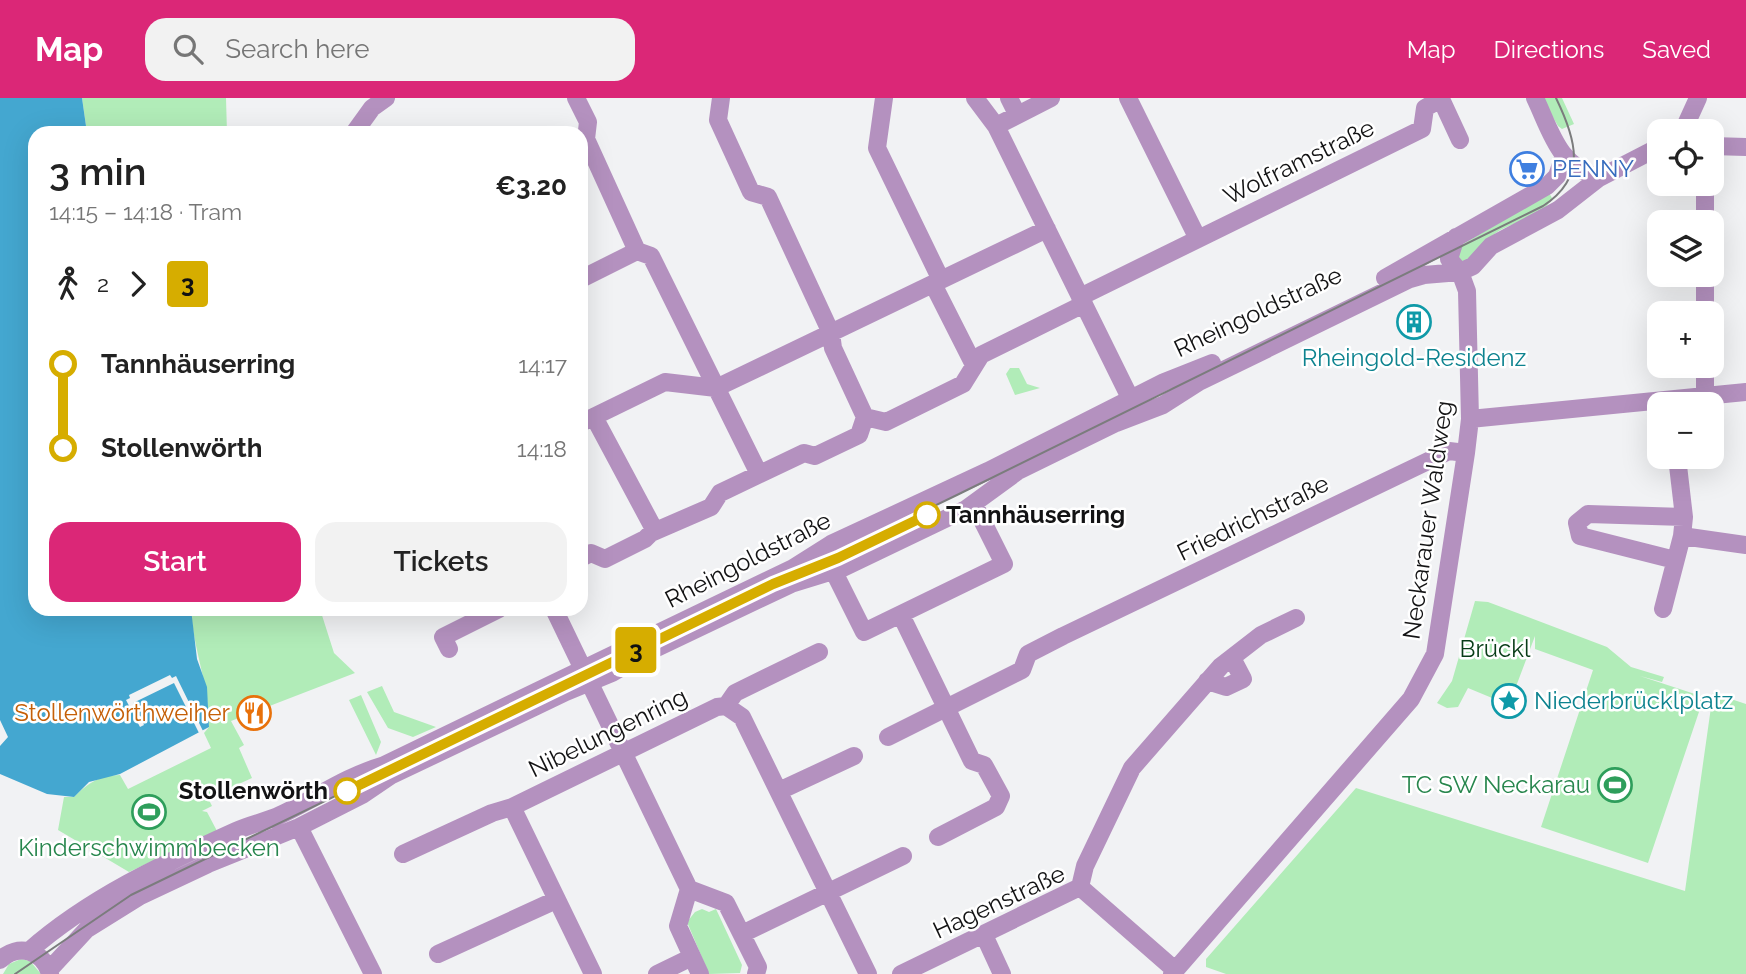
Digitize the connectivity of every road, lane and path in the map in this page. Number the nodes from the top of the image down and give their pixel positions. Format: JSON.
{"nodes":[{"id":1,"x":386,"y":98,"type":"edge"},
{"id":2,"x":576,"y":98,"type":"edge"},
{"id":3,"x":721,"y":98,"type":"edge"},
{"id":4,"x":884,"y":98,"type":"edge"},
{"id":5,"x":975,"y":98,"type":"edge"},
{"id":6,"x":1051,"y":98,"type":"edge"},
{"id":7,"x":1128,"y":98,"type":"edge"},
{"id":8,"x":1535,"y":98,"type":"edge"},
{"id":9,"x":1698,"y":98,"type":"edge"},
{"id":10,"x":1013,"y":106,"type":"edge"},
{"id":11,"x":1689,"y":119,"type":"edge"},
{"id":12,"x":359,"y":126,"type":"edge"},
{"id":13,"x":587,"y":126,"type":"edge"},
{"id":14,"x":996,"y":126,"type":"junction"},
{"id":15,"x":1460,"y":140,"type":"dead end"},
{"id":16,"x":1724,"y":146,"type":"edge"},
{"id":17,"x":1746,"y":147,"type":"edge"},
{"id":18,"x":588,"y":150,"type":"edge"},
{"id":19,"x":1647,"y":153,"type":"edge"},
{"id":20,"x":1563,"y":158,"type":"junction"},
{"id":21,"x":1599,"y":178,"type":"junction"},
{"id":22,"x":1547,"y":186,"type":"junction"},
{"id":23,"x":1549,"y":216,"type":"junction"},
{"id":24,"x":1047,"y":229,"type":"junction"},
{"id":25,"x":1456,"y":237,"type":"junction"},
{"id":26,"x":1198,"y":239,"type":"junction"},
{"id":27,"x":637,"y":251,"type":"junction"},
{"id":28,"x":1461,"y":272,"type":"junction"},
{"id":29,"x":588,"y":276,"type":"edge"},
{"id":30,"x":937,"y":282,"type":"junction"},
{"id":31,"x":1082,"y":300,"type":"junction"},
{"id":32,"x":831,"y":333,"type":"junction"},
{"id":33,"x":974,"y":365,"type":"junction"},
{"id":34,"x":716,"y":388,"type":"junction"},
{"id":35,"x":1746,"y":392,"type":"edge"},
{"id":36,"x":1724,"y":395,"type":"edge"},
{"id":37,"x":1647,"y":404,"type":"edge"},
{"id":38,"x":1134,"y":407,"type":"junction"},
{"id":39,"x":865,"y":417,"type":"junction"},
{"id":40,"x":1470,"y":419,"type":"junction"},
{"id":41,"x":588,"y":420,"type":"edge"},
{"id":42,"x":588,"y":422,"type":"edge"},
{"id":43,"x":1466,"y":453,"type":"junction"},
{"id":44,"x":1678,"y":469,"type":"edge"},
{"id":45,"x":760,"y":474,"type":"junction"},
{"id":46,"x":974,"y":505,"type":"junction"},
{"id":47,"x":1684,"y":517,"type":"junction"},
{"id":48,"x":656,"y":531,"type":"junction"},
{"id":49,"x":1682,"y":536,"type":"junction"},
{"id":50,"x":1746,"y":545,"type":"edge"},
{"id":51,"x":588,"y":555,"type":"edge"},
{"id":52,"x":1675,"y":560,"type":"junction"},
{"id":53,"x":834,"y":572,"type":"junction"},
{"id":54,"x":1663,"y":609,"type":"dead end"},
{"id":55,"x":901,"y":615,"type":"junction"},
{"id":56,"x":484,"y":616,"type":"edge"},
{"id":57,"x":557,"y":616,"type":"edge"},
{"id":58,"x":1296,"y":618,"type":"dead end"},
{"id":59,"x":449,"y":649,"type":"dead end"},
{"id":60,"x":819,"y":652,"type":"dead end"},
{"id":61,"x":586,"y":676,"type":"junction"},
{"id":62,"x":726,"y":706,"type":"junction"},
{"id":63,"x":947,"y":710,"type":"junction"},
{"id":64,"x":888,"y":737,"type":"dead end"},
{"id":65,"x":624,"y":753,"type":"junction"},
{"id":66,"x":854,"y":756,"type":"dead end"},
{"id":67,"x":779,"y":791,"type":"junction"},
{"id":68,"x":512,"y":807,"type":"junction"},
{"id":69,"x":299,"y":827,"type":"junction"},
{"id":70,"x":938,"y":836,"type":"dead end"},
{"id":71,"x":403,"y":854,"type":"dead end"},
{"id":72,"x":903,"y":856,"type":"dead end"},
{"id":73,"x":1080,"y":887,"type":"junction"},
{"id":74,"x":689,"y":889,"type":"junction"},
{"id":75,"x":828,"y":892,"type":"junction"},
{"id":76,"x":556,"y":900,"type":"junction"},
{"id":77,"x":742,"y":934,"type":"junction"},
{"id":78,"x":984,"y":935,"type":"junction"},
{"id":79,"x":29,"y":951,"type":"junction"},
{"id":80,"x":438,"y":954,"type":"dead end"},
{"id":81,"x":1,"y":957,"type":"edge"},
{"id":82,"x":692,"y":957,"type":"junction"},
{"id":83,"x":49,"y":972,"type":"edge"},
{"id":84,"x":1173,"y":972,"type":"edge"},
{"id":85,"x":373,"y":974,"type":"edge"},
{"id":86,"x":593,"y":974,"type":"edge"},
{"id":87,"x":657,"y":974,"type":"edge"},
{"id":88,"x":701,"y":974,"type":"edge"},
{"id":89,"x":756,"y":974,"type":"edge"},
{"id":90,"x":868,"y":974,"type":"edge"},
{"id":91,"x":901,"y":974,"type":"edge"},
{"id":92,"x":1002,"y":974,"type":"edge"}],
"edges":[{"from":1,"to":12,"type":"street"},
{"from":2,"to":13,"type":"street"},
{"from":3,"to":32,"type":"street"},
{"from":4,"to":30,"type":"street"},
{"from":5,"to":14,"type":"street"},
{"from":6,"to":10,"type":"street"},
{"from":7,"to":26,"type":"street"},
{"from":8,"to":20,"type":"street"},
{"from":9,"to":11,"type":"street"},
{"from":10,"to":14,"type":"street"},
{"from":14,"to":24,"type":"street"},
{"from":15,"to":26,"type":"street","name":"Wolframstraße"},
{"from":16,"to":17,"type":"street"},
{"from":18,"to":27,"type":"street"},
{"from":19,"to":21,"type":"street"},
{"from":20,"to":21,"type":"street"},
{"from":20,"to":22,"type":"street"},
{"from":21,"to":23,"type":"street"},
{"from":22,"to":23,"type":"street"},
{"from":22,"to":25,"type":"street","name":"Rheingoldstraße"},
{"from":23,"to":28,"type":"street"},
{"from":24,"to":30,"type":"street"},
{"from":24,"to":31,"type":"street"},
{"from":25,"to":28,"type":"street"},
{"from":25,"to":38,"type":"street","name":"Rheingoldstraße"},
{"from":26,"to":31,"type":"street","name":"Wolframstraße"},
{"from":27,"to":29,"type":"street"},
{"from":27,"to":34,"type":"street"},
{"from":28,"to":38,"type":"street","name":"Rheingoldstraße"},
{"from":28,"to":40,"type":"street","name":"Neckarauer Waldweg"},
{"from":30,"to":32,"type":"street"},
{"from":30,"to":33,"type":"street"},
{"from":31,"to":33,"type":"street","name":"Wolframstraße"},
{"from":31,"to":38,"type":"street"},
{"from":32,"to":34,"type":"street"},
{"from":32,"to":39,"type":"street"},
{"from":33,"to":39,"type":"street","name":"Wolframstraße"},
{"from":34,"to":41,"type":"street"},
{"from":34,"to":45,"type":"street"},
{"from":35,"to":36,"type":"street"},
{"from":37,"to":40,"type":"street"},
{"from":38,"to":46,"type":"street","name":"Rheingoldstraße"},
{"from":38,"to":61,"type":"street","name":"Rheingoldstraße"},
{"from":39,"to":45,"type":"street"},
{"from":40,"to":43,"type":"street","name":"Neckarauer Waldweg"},
{"from":42,"to":48,"type":"street"},
{"from":43,"to":63,"type":"street","name":"Friedrichstraße"},
{"from":43,"to":84,"type":"street","name":"Neckarauer Waldweg"},
{"from":44,"to":47,"type":"street"},
{"from":45,"to":48,"type":"street"},
{"from":46,"to":53,"type":"street","name":"Rheingoldstraße"},
{"from":46,"to":55,"type":"street"},
{"from":47,"to":49,"type":"street"},
{"from":47,"to":52,"type":"street"},
{"from":48,"to":51,"type":"street"},
{"from":49,"to":50,"type":"street"},
{"from":49,"to":52,"type":"street"},
{"from":52,"to":54,"type":"street"},
{"from":53,"to":55,"type":"street"},
{"from":53,"to":61,"type":"street","name":"Rheingoldstraße"},
{"from":55,"to":63,"type":"street"},
{"from":56,"to":59,"type":"street"},
{"from":57,"to":61,"type":"street"},
{"from":58,"to":73,"type":"street"},
{"from":60,"to":62,"type":"street","name":"Nibelungenring"},
{"from":61,"to":65,"type":"street"},
{"from":61,"to":69,"type":"street","name":"Rheingoldstraße"},
{"from":61,"to":79,"type":"street","name":"Rheingoldstraße"},
{"from":62,"to":65,"type":"street","name":"Nibelungenring"},
{"from":62,"to":67,"type":"street","name":"Nibelungenring"},
{"from":63,"to":64,"type":"street","name":"Friedrichstraße"},
{"from":63,"to":70,"type":"street"},
{"from":65,"to":68,"type":"street","name":"Nibelungenring"},
{"from":65,"to":74,"type":"street"},
{"from":66,"to":67,"type":"street"},
{"from":67,"to":75,"type":"street","name":"Nibelungenring"},
{"from":68,"to":71,"type":"street","name":"Nibelungenring"},
{"from":68,"to":76,"type":"street","name":"Nibelungenring"},
{"from":69,"to":83,"type":"street","name":"Rheingoldstraße"},
{"from":69,"to":85,"type":"street"},
{"from":72,"to":75,"type":"street"},
{"from":73,"to":78,"type":"street","name":"Hagenstraße"},
{"from":73,"to":84,"type":"street","name":"Hagenstraße"},
{"from":74,"to":77,"type":"street"},
{"from":74,"to":82,"type":"street"},
{"from":75,"to":77,"type":"street"},
{"from":75,"to":90,"type":"street","name":"Nibelungenring"},
{"from":76,"to":80,"type":"street"},
{"from":76,"to":86,"type":"street","name":"Nibelungenring"},
{"from":77,"to":89,"type":"street"},
{"from":78,"to":91,"type":"street","name":"Hagenstraße"},
{"from":78,"to":92,"type":"street"},
{"from":79,"to":81,"type":"street","name":"Rheingoldstraße"},
{"from":79,"to":83,"type":"street","name":"Rheingoldstraße"},
{"from":82,"to":87,"type":"street"},
{"from":82,"to":88,"type":"street"}]}
